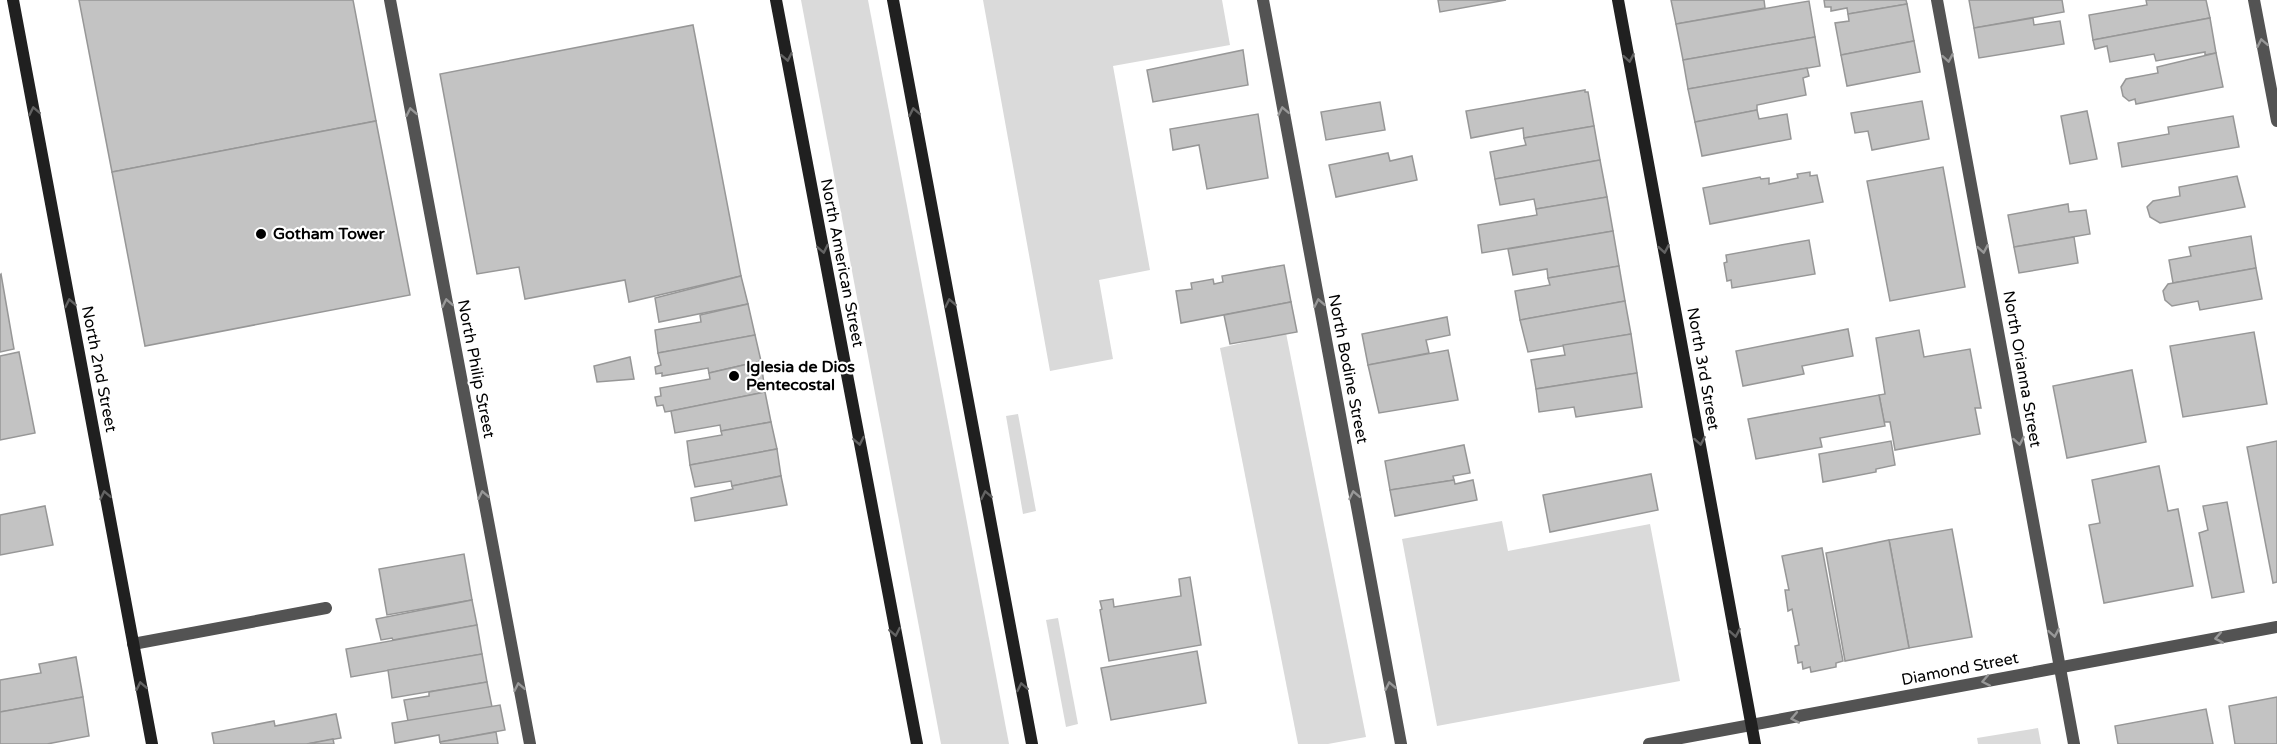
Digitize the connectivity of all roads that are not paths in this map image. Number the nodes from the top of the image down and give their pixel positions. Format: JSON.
{"nodes":[{"id":1,"x":13,"y":0,"type":"edge"},
{"id":2,"x":390,"y":0,"type":"edge"},
{"id":3,"x":776,"y":0,"type":"edge"},
{"id":4,"x":893,"y":0,"type":"edge"},
{"id":5,"x":1263,"y":0,"type":"edge"},
{"id":6,"x":1618,"y":0,"type":"edge"},
{"id":7,"x":1937,"y":0,"type":"edge"},
{"id":8,"x":2254,"y":0,"type":"edge"},
{"id":9,"x":2277,"y":122,"type":"edge"},
{"id":10,"x":326,"y":608,"type":"dead end"},
{"id":11,"x":2277,"y":627,"type":"edge"},
{"id":12,"x":133,"y":644,"type":"junction"},
{"id":13,"x":2060,"y":667,"type":"junction"},
{"id":14,"x":1752,"y":726,"type":"junction"},
{"id":15,"x":152,"y":744,"type":"edge"},
{"id":16,"x":530,"y":744,"type":"edge"},
{"id":17,"x":917,"y":744,"type":"edge"},
{"id":18,"x":1032,"y":744,"type":"edge"},
{"id":19,"x":1401,"y":744,"type":"edge"},
{"id":20,"x":1649,"y":744,"type":"edge"},
{"id":21,"x":1755,"y":744,"type":"edge"},
{"id":22,"x":2074,"y":744,"type":"edge"}],
"edges":[{"from":12,"to":1,"type":"street","name":"North 2nd Street","one_way":true},
{"from":16,"to":2,"type":"street","name":"North Philip Street","one_way":true},
{"from":3,"to":17,"type":"street","name":"North American Street","one_way":true},
{"from":18,"to":4,"type":"street","one_way":true},
{"from":19,"to":5,"type":"street","name":"North Bodine Street","one_way":true},
{"from":6,"to":14,"type":"street","name":"North 3rd Street","one_way":true},
{"from":7,"to":13,"type":"street","name":"North Orianna Street","one_way":true},
{"from":9,"to":8,"type":"street","one_way":true},
{"from":10,"to":12,"type":"street"},
{"from":11,"to":13,"type":"street","name":"Diamond Street","one_way":true},
{"from":15,"to":12,"type":"street","name":"North 2nd Street","one_way":true},
{"from":13,"to":14,"type":"street","name":"Diamond Street","one_way":true},
{"from":13,"to":22,"type":"street","name":"North Orianna Street"},
{"from":14,"to":20,"type":"street","name":"Diamond Street"},
{"from":14,"to":21,"type":"street","name":"North 3rd Street"}]}
